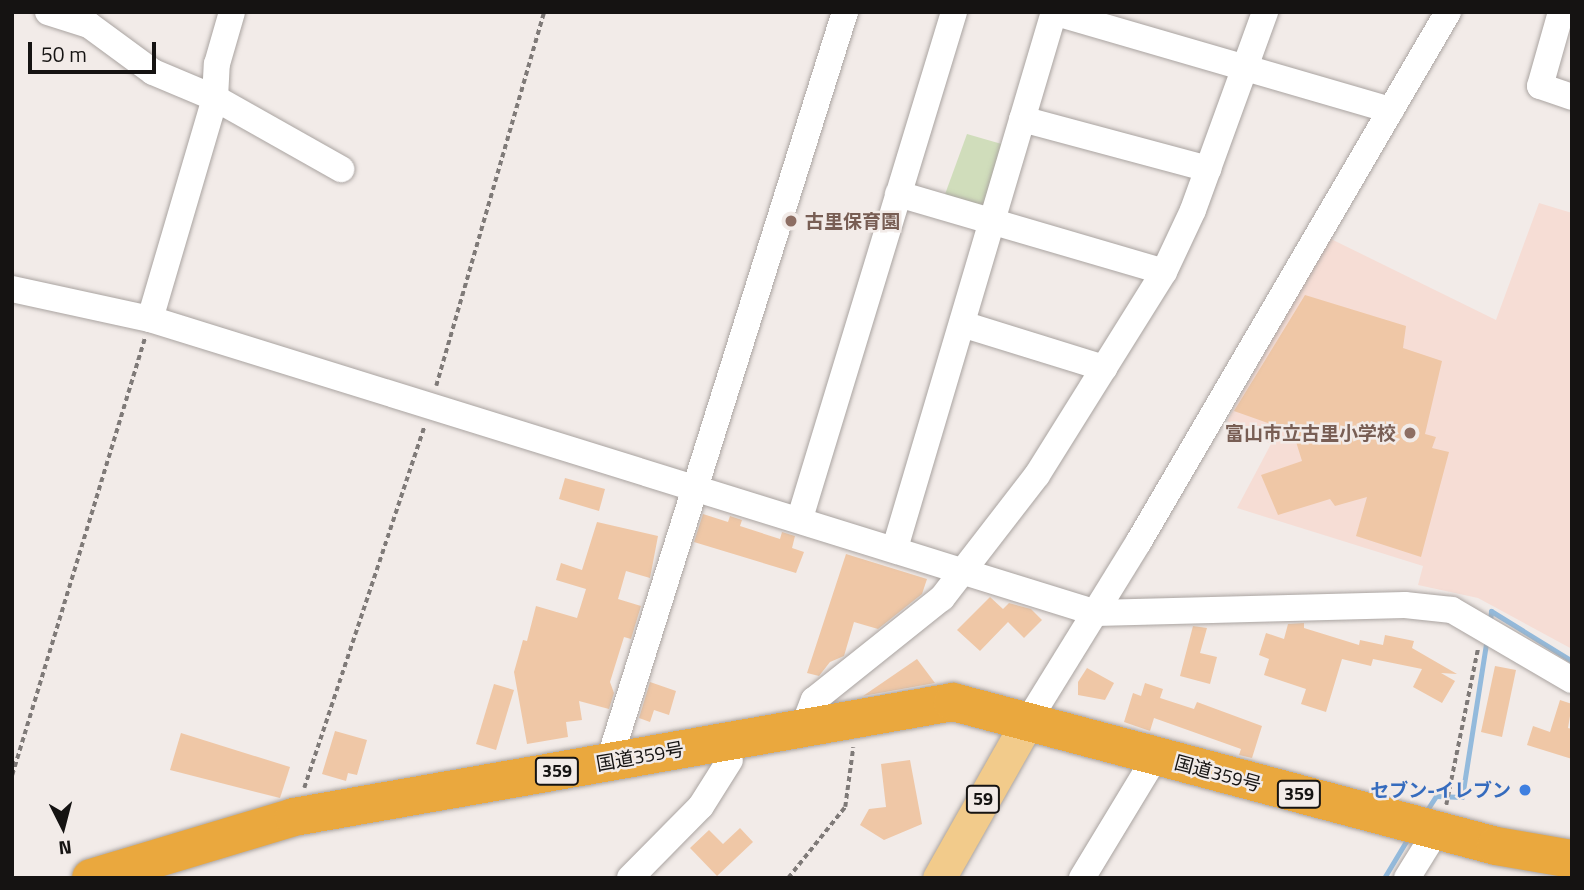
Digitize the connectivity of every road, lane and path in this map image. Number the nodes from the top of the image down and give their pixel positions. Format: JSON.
{"nodes":[{"id":1,"x":48,"y":12,"type":"edge"},
{"id":2,"x":232,"y":12,"type":"edge"},
{"id":3,"x":544,"y":12,"type":"edge"},
{"id":4,"x":845,"y":12,"type":"edge"},
{"id":5,"x":954,"y":12,"type":"edge"},
{"id":6,"x":1053,"y":12,"type":"edge"},
{"id":7,"x":1265,"y":12,"type":"edge"},
{"id":8,"x":1448,"y":12,"type":"edge"},
{"id":9,"x":1561,"y":12,"type":"edge"},
{"id":10,"x":1244,"y":69,"type":"junction"},
{"id":11,"x":1572,"y":97,"type":"edge"},
{"id":12,"x":215,"y":98,"type":"junction"},
{"id":13,"x":1391,"y":110,"type":"junction"},
{"id":14,"x":1022,"y":119,"type":"junction"},
{"id":15,"x":341,"y":169,"type":"dead end"},
{"id":16,"x":1208,"y":169,"type":"junction"},
{"id":17,"x":898,"y":194,"type":"junction"},
{"id":18,"x":992,"y":222,"type":"junction"},
{"id":19,"x":1164,"y":272,"type":"junction"},
{"id":20,"x":12,"y":289,"type":"edge"},
{"id":21,"x":150,"y":320,"type":"junction"},
{"id":22,"x":962,"y":324,"type":"junction"},
{"id":23,"x":1104,"y":368,"type":"junction"},
{"id":24,"x":430,"y":407,"type":"junction"},
{"id":25,"x":697,"y":486,"type":"junction"},
{"id":26,"x":800,"y":518,"type":"junction"},
{"id":27,"x":895,"y":548,"type":"junction"},
{"id":28,"x":966,"y":569,"type":"junction"},
{"id":29,"x":1096,"y":613,"type":"junction"},
{"id":30,"x":1481,"y":625,"type":"junction"},
{"id":31,"x":1572,"y":680,"type":"edge"},
{"id":32,"x":1028,"y":721,"type":"junction"},
{"id":33,"x":803,"y":727,"type":"junction"},
{"id":34,"x":853,"y":742,"type":"junction"},
{"id":35,"x":1156,"y":756,"type":"junction"},
{"id":36,"x":730,"y":760,"type":"junction"},
{"id":37,"x":609,"y":761,"type":"junction"},
{"id":38,"x":12,"y":775,"type":"edge"},
{"id":39,"x":295,"y":817,"type":"junction"},
{"id":40,"x":1437,"y":830,"type":"junction"},
{"id":41,"x":1572,"y":859,"type":"edge"},
{"id":42,"x":91,"y":878,"type":"edge"},
{"id":43,"x":152,"y":878,"type":"edge"},
{"id":44,"x":630,"y":878,"type":"edge"},
{"id":45,"x":788,"y":878,"type":"edge"},
{"id":46,"x":939,"y":878,"type":"edge"},
{"id":47,"x":1082,"y":878,"type":"edge"},
{"id":48,"x":1407,"y":878,"type":"edge"}],
"edges":[{"from":1,"to":12,"type":"street"},
{"from":2,"to":12,"type":"street"},
{"from":3,"to":24,"type":"path"},
{"from":4,"to":25,"type":"street"},
{"from":5,"to":17,"type":"street"},
{"from":6,"to":10,"type":"street"},
{"from":6,"to":14,"type":"street"},
{"from":7,"to":10,"type":"street"},
{"from":8,"to":13,"type":"street"},
{"from":9,"to":11,"type":"street"},
{"from":10,"to":13,"type":"street"},
{"from":10,"to":16,"type":"street"},
{"from":12,"to":15,"type":"street"},
{"from":12,"to":21,"type":"street"},
{"from":13,"to":29,"type":"street"},
{"from":14,"to":16,"type":"street"},
{"from":14,"to":18,"type":"street"},
{"from":16,"to":19,"type":"street"},
{"from":17,"to":18,"type":"street"},
{"from":17,"to":26,"type":"street"},
{"from":18,"to":19,"type":"street"},
{"from":18,"to":22,"type":"street"},
{"from":19,"to":23,"type":"street"},
{"from":20,"to":21,"type":"street"},
{"from":21,"to":24,"type":"street"},
{"from":21,"to":38,"type":"path"},
{"from":22,"to":23,"type":"street"},
{"from":22,"to":27,"type":"street"},
{"from":23,"to":28,"type":"street"},
{"from":24,"to":25,"type":"street"},
{"from":24,"to":39,"type":"path"},
{"from":25,"to":26,"type":"street"},
{"from":25,"to":37,"type":"street"},
{"from":26,"to":27,"type":"street"},
{"from":27,"to":28,"type":"street"},
{"from":28,"to":29,"type":"street"},
{"from":28,"to":33,"type":"street"},
{"from":29,"to":30,"type":"street"},
{"from":29,"to":32,"type":"street"},
{"from":30,"to":31,"type":"street"},
{"from":30,"to":40,"type":"path"},
{"from":32,"to":33,"type":"highway","name":"国道359号","number":"359"},
{"from":32,"to":34,"type":"highway","name":"国道359号","number":"359"},
{"from":32,"to":35,"type":"highway","name":"国道359号","number":"359"},
{"from":32,"to":46,"type":"main road","number":"59"},
{"from":33,"to":37,"type":"highway","name":"国道359号","number":"359"},
{"from":34,"to":36,"type":"highway","name":"国道359号","number":"359"},
{"from":34,"to":45,"type":"path"},
{"from":35,"to":40,"type":"highway","name":"国道359号","number":"359"},
{"from":35,"to":47,"type":"street"},
{"from":36,"to":43,"type":"highway","name":"国道359号","number":"359"},
{"from":36,"to":44,"type":"street"},
{"from":37,"to":39,"type":"highway","name":"国道359号","number":"359"},
{"from":39,"to":42,"type":"highway","name":"国道359号","number":"359"},
{"from":40,"to":41,"type":"highway","name":"国道359号","number":"359"},
{"from":40,"to":48,"type":"street"}]}
